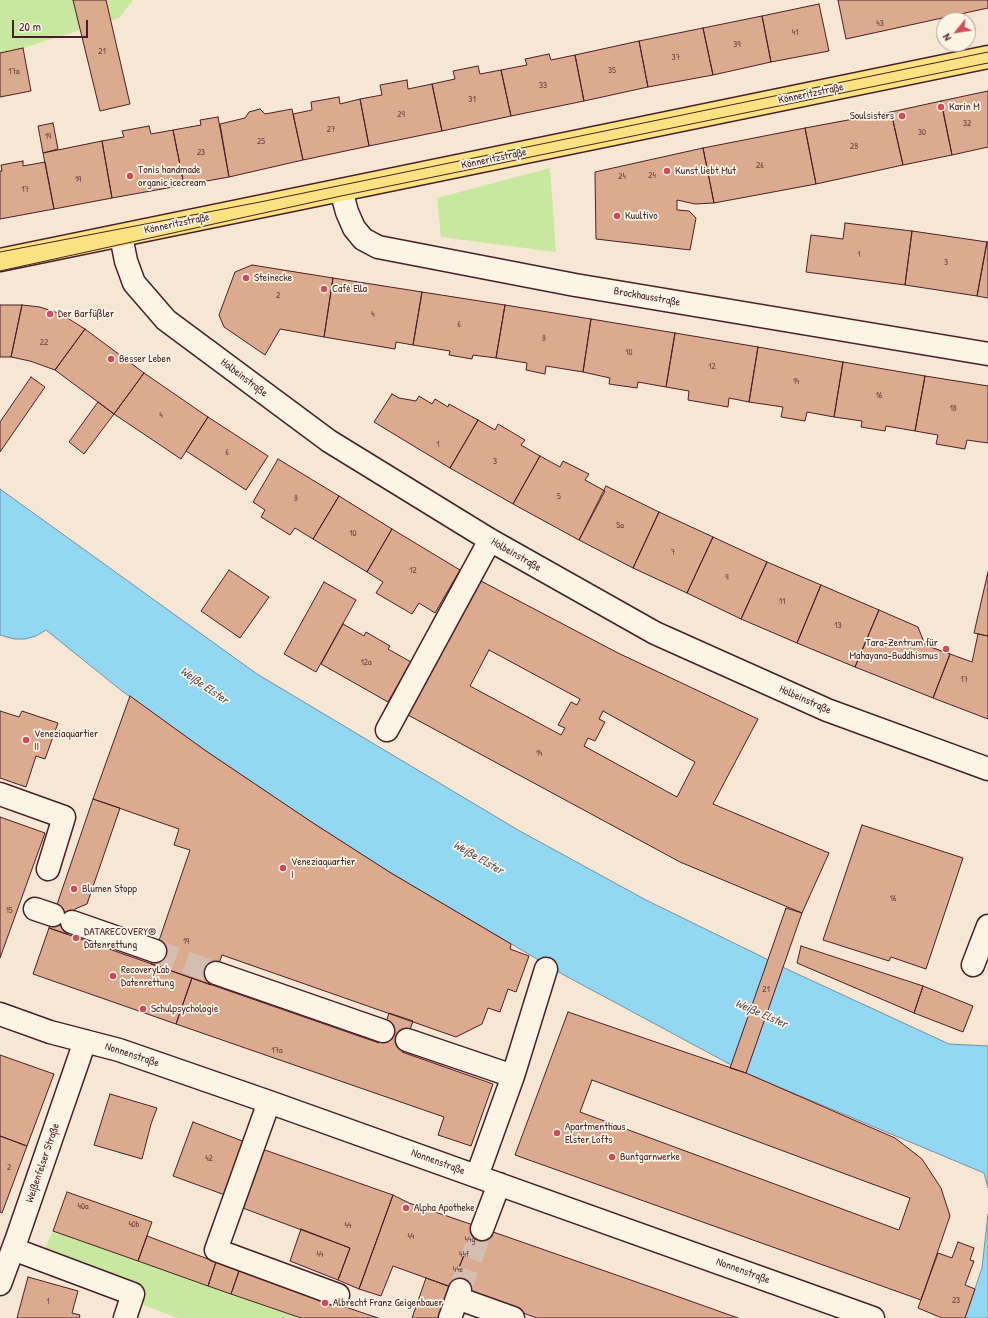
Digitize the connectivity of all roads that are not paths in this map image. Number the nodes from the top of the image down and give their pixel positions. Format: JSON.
{"nodes":[{"id":1,"x":988,"y":58,"type":"edge"},
{"id":2,"x":340,"y":190,"type":"junction"},
{"id":3,"x":121,"y":236,"type":"junction"},
{"id":4,"x":0,"y":260,"type":"edge"},
{"id":5,"x":988,"y":354,"type":"edge"},
{"id":6,"x":490,"y":540,"type":"junction"},
{"id":7,"x":387,"y":730,"type":"dead end"},
{"id":8,"x":988,"y":769,"type":"edge"},
{"id":9,"x":0,"y":794,"type":"edge"},
{"id":10,"x":48,"y":869,"type":"dead end"},
{"id":11,"x":53,"y":916,"type":"dead end"},
{"id":12,"x":988,"y":926,"type":"edge"},
{"id":13,"x":155,"y":951,"type":"tunnel mouth"},
{"id":14,"x":973,"y":965,"type":"dead end"},
{"id":15,"x":546,"y":969,"type":"dead end"},
{"id":16,"x":216,"y":973,"type":"tunnel mouth"},
{"id":17,"x":0,"y":1014,"type":"edge"},
{"id":18,"x":382,"y":1031,"type":"dead end"},
{"id":19,"x":407,"y":1040,"type":"dead end"},
{"id":20,"x":85,"y":1041,"type":"junction"},
{"id":21,"x":513,"y":1076,"type":"junction"},
{"id":22,"x":269,"y":1102,"type":"junction"},
{"id":23,"x":477,"y":1176,"type":"junction"},
{"id":24,"x":499,"y":1184,"type":"junction"},
{"id":25,"x":482,"y":1229,"type":"tunnel mouth"},
{"id":26,"x":13,"y":1249,"type":"junction"},
{"id":27,"x":0,"y":1284,"type":"edge"},
{"id":28,"x":338,"y":1295,"type":"dead end"},
{"id":29,"x":456,"y":1302,"type":"edge"},
{"id":30,"x":125,"y":1318,"type":"edge"},
{"id":31,"x":513,"y":1318,"type":"edge"},
{"id":32,"x":873,"y":1318,"type":"edge"}],
"edges":[{"from":1,"to":2,"type":"main road","name":"Könneritzstraße"},
{"from":2,"to":3,"type":"main road","name":"Könneritzstraße"},
{"from":2,"to":5,"type":"street","name":"Brockhausstraße"},
{"from":3,"to":4,"type":"main road","name":"Könneritzstraße"},
{"from":3,"to":6,"type":"street","name":"Holbeinstraße"},
{"from":6,"to":7,"type":"street"},
{"from":6,"to":8,"type":"street","name":"Holbeinstraße"},
{"from":9,"to":10,"type":"street"},
{"from":11,"to":13,"type":"street"},
{"from":12,"to":14,"type":"street"},
{"from":15,"to":21,"type":"street"},
{"from":16,"to":18,"type":"street"},
{"from":17,"to":20,"type":"street","name":"Nonnenstraße"},
{"from":19,"to":21,"type":"street"},
{"from":20,"to":22,"type":"street","name":"Nonnenstraße"},
{"from":20,"to":26,"type":"street","name":"Weißenfelser Straße"},
{"from":21,"to":23,"type":"street"},
{"from":22,"to":23,"type":"street","name":"Nonnenstraße"},
{"from":22,"to":28,"type":"street"},
{"from":23,"to":24,"type":"street","name":"Nonnenstraße"},
{"from":24,"to":25,"type":"street"},
{"from":24,"to":32,"type":"street","name":"Nonnenstraße"},
{"from":26,"to":27,"type":"street","name":"Weißenfelser Straße"},
{"from":26,"to":30,"type":"street"},
{"from":29,"to":31,"type":"street"}]}
